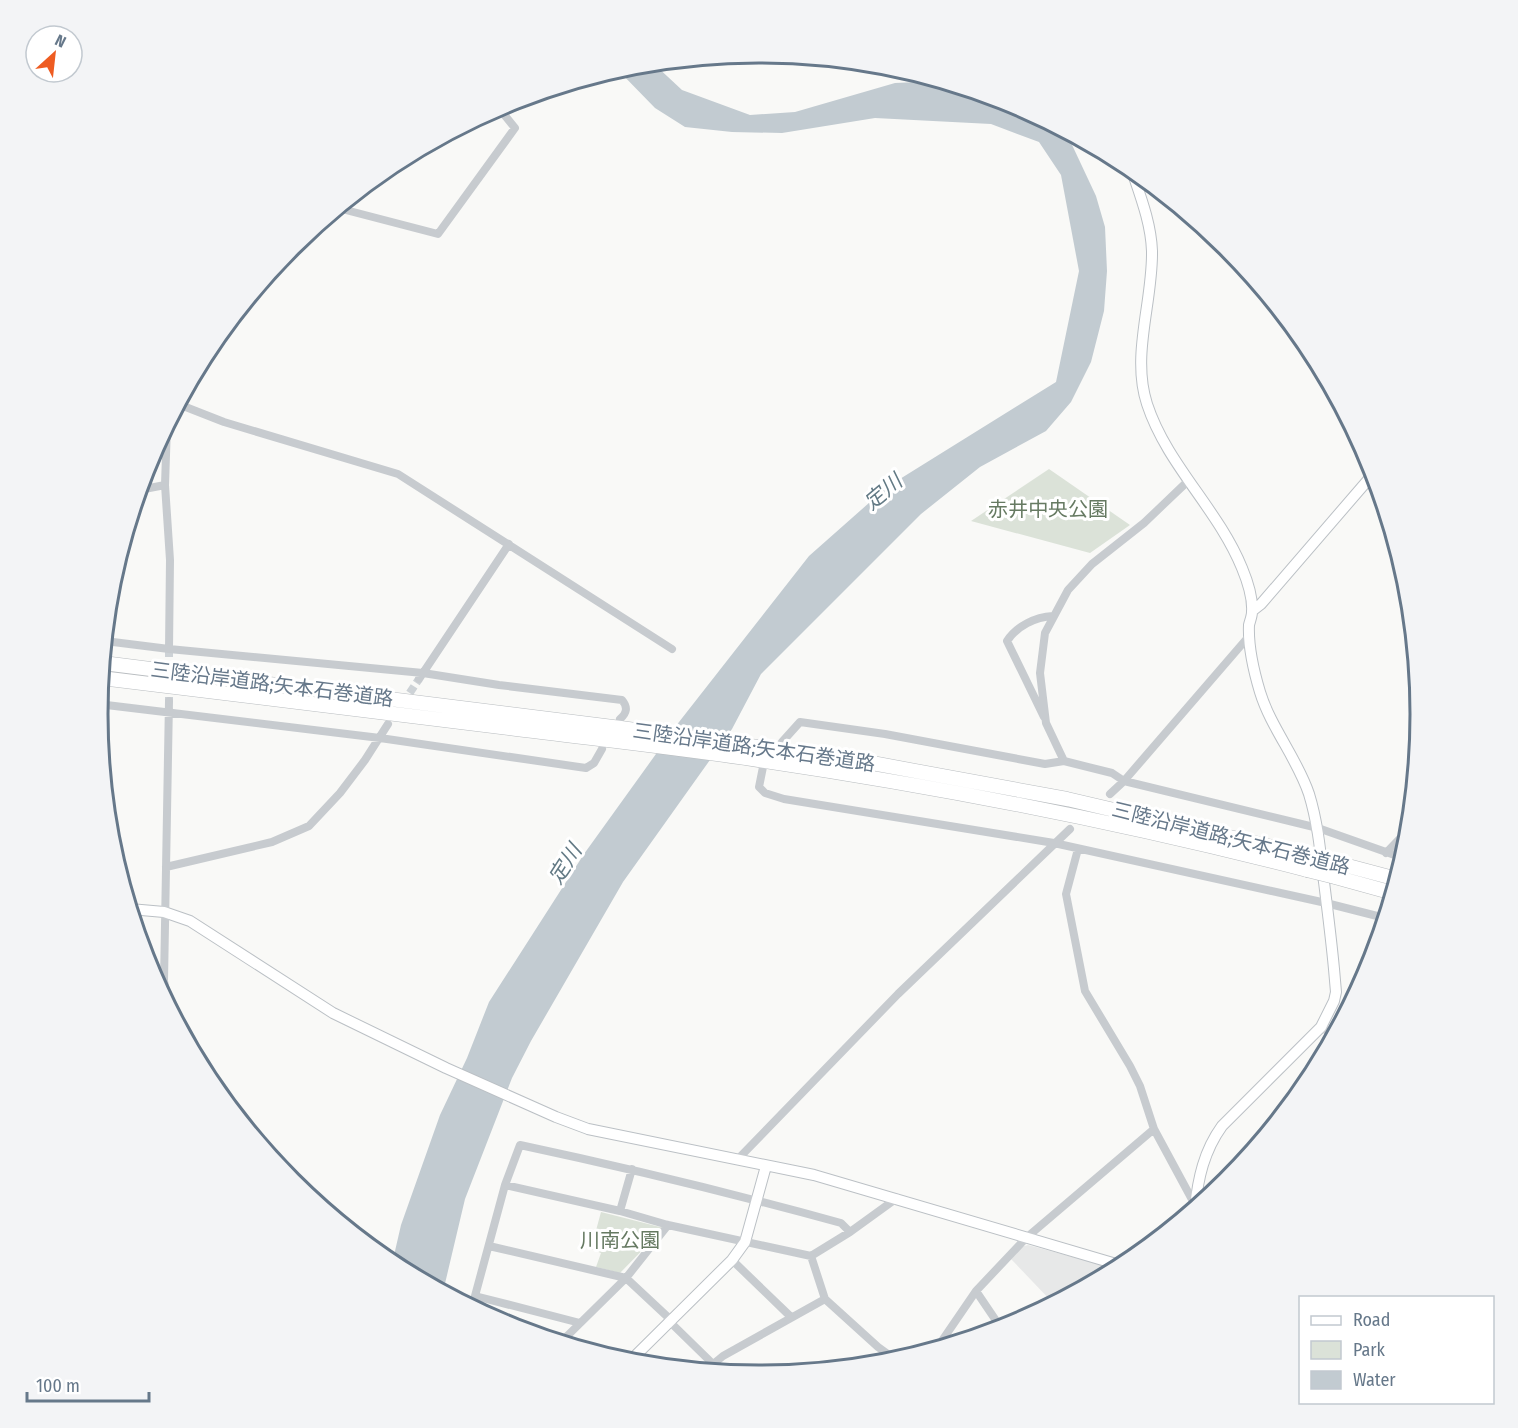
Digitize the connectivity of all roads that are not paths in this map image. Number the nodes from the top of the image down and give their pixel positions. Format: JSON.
{"nodes":[{"id":1,"x":504,"y":115,"type":"edge"},
{"id":2,"x":1137,"y":185,"type":"edge"},
{"id":3,"x":348,"y":211,"type":"edge"},
{"id":4,"x":185,"y":407,"type":"edge"},
{"id":5,"x":166,"y":446,"type":"edge"},
{"id":6,"x":1188,"y":481,"type":"junction"},
{"id":7,"x":1366,"y":482,"type":"edge"},
{"id":8,"x":165,"y":485,"type":"junction"},
{"id":9,"x":149,"y":488,"type":"edge"},
{"id":10,"x":509,"y":544,"type":"junction"},
{"id":11,"x":1252,"y":611,"type":"junction"},
{"id":12,"x":1053,"y":616,"type":"junction"},
{"id":13,"x":1250,"y":635,"type":"junction"},
{"id":14,"x":112,"y":642,"type":"edge"},
{"id":15,"x":169,"y":649,"type":"junction"},
{"id":16,"x":672,"y":649,"type":"dead end"},
{"id":17,"x":110,"y":664,"type":"edge"},
{"id":18,"x":421,"y":676,"type":"junction"},
{"id":19,"x":109,"y":679,"type":"edge"},
{"id":20,"x":169,"y":701,"type":"tunnel mouth"},
{"id":21,"x":108,"y":705,"type":"edge"},
{"id":22,"x":169,"y":713,"type":"junction"},
{"id":23,"x":1046,"y":723,"type":"junction"},
{"id":24,"x":388,"y":724,"type":"dead end"},
{"id":25,"x":620,"y":724,"type":"junction"},
{"id":26,"x":380,"y":738,"type":"junction"},
{"id":27,"x":607,"y":745,"type":"junction"},
{"id":28,"x":777,"y":745,"type":"junction"},
{"id":29,"x":1064,"y":761,"type":"junction"},
{"id":30,"x":763,"y":764,"type":"junction"},
{"id":31,"x":1124,"y":781,"type":"junction"},
{"id":32,"x":1110,"y":794,"type":"dead end"},
{"id":33,"x":1317,"y":828,"type":"junction"},
{"id":34,"x":1070,"y":829,"type":"dead end"},
{"id":35,"x":1397,"y":842,"type":"edge"},
{"id":36,"x":1054,"y":843,"type":"junction"},
{"id":37,"x":1078,"y":849,"type":"junction"},
{"id":38,"x":1386,"y":853,"type":"junction"},
{"id":39,"x":1394,"y":855,"type":"edge"},
{"id":40,"x":166,"y":867,"type":"junction"},
{"id":41,"x":1389,"y":877,"type":"edge"},
{"id":42,"x":1385,"y":890,"type":"edge"},
{"id":43,"x":1326,"y":903,"type":"junction"},
{"id":44,"x":139,"y":910,"type":"edge"},
{"id":45,"x":164,"y":912,"type":"junction"},
{"id":46,"x":1377,"y":916,"type":"edge"},
{"id":47,"x":164,"y":977,"type":"edge"},
{"id":48,"x":1321,"y":1027,"type":"junction"},
{"id":49,"x":1328,"y":1031,"type":"edge"},
{"id":50,"x":1154,"y":1129,"type":"junction"},
{"id":51,"x":737,"y":1160,"type":"junction"},
{"id":52,"x":766,"y":1166,"type":"junction"},
{"id":53,"x":632,"y":1169,"type":"junction"},
{"id":54,"x":506,"y":1185,"type":"junction"},
{"id":55,"x":1197,"y":1195,"type":"edge"},
{"id":56,"x":897,"y":1198,"type":"junction"},
{"id":57,"x":756,"y":1200,"type":"junction"},
{"id":58,"x":1191,"y":1200,"type":"edge"},
{"id":59,"x":620,"y":1211,"type":"junction"},
{"id":60,"x":668,"y":1225,"type":"junction"},
{"id":61,"x":850,"y":1232,"type":"junction"},
{"id":62,"x":1026,"y":1238,"type":"junction"},
{"id":63,"x":745,"y":1242,"type":"junction"},
{"id":64,"x":489,"y":1246,"type":"junction"},
{"id":65,"x":811,"y":1256,"type":"junction"},
{"id":66,"x":732,"y":1260,"type":"junction"},
{"id":67,"x":1110,"y":1262,"type":"edge"},
{"id":68,"x":626,"y":1278,"type":"junction"},
{"id":69,"x":976,"y":1291,"type":"junction"},
{"id":70,"x":475,"y":1296,"type":"junction"},
{"id":71,"x":474,"y":1299,"type":"edge"},
{"id":72,"x":825,"y":1299,"type":"junction"},
{"id":73,"x":791,"y":1317,"type":"junction"},
{"id":74,"x":995,"y":1320,"type":"edge"},
{"id":75,"x":670,"y":1321,"type":"junction"},
{"id":76,"x":580,"y":1323,"type":"junction"},
{"id":77,"x":567,"y":1336,"type":"edge"},
{"id":78,"x":944,"y":1338,"type":"edge"},
{"id":79,"x":885,"y":1352,"type":"edge"},
{"id":80,"x":638,"y":1353,"type":"edge"},
{"id":81,"x":706,"y":1363,"type":"edge"},
{"id":82,"x":714,"y":1364,"type":"edge"}],
"edges":[{"from":1,"to":3,"type":"street"},
{"from":2,"to":6,"type":"street"},
{"from":4,"to":10,"type":"street"},
{"from":5,"to":8,"type":"street"},
{"from":6,"to":11,"type":"street"},
{"from":6,"to":12,"type":"street"},
{"from":7,"to":11,"type":"street"},
{"from":8,"to":9,"type":"street"},
{"from":8,"to":15,"type":"street"},
{"from":10,"to":16,"type":"street"},
{"from":10,"to":18,"type":"street"},
{"from":11,"to":13,"type":"street"},
{"from":12,"to":23,"type":"street"},
{"from":12,"to":23,"type":"street"},
{"from":13,"to":31,"type":"street"},
{"from":13,"to":33,"type":"street"},
{"from":14,"to":15,"type":"street"},
{"from":15,"to":18,"type":"street"},
{"from":17,"to":25,"type":"highway","name":"三陸沿岸道路;矢本石巻道路"},
{"from":18,"to":25,"type":"street"},
{"from":19,"to":27,"type":"highway","name":"三陸沿岸道路;矢本石巻道路"},
{"from":20,"to":22,"type":"street"},
{"from":21,"to":22,"type":"street"},
{"from":22,"to":26,"type":"street"},
{"from":22,"to":40,"type":"street"},
{"from":23,"to":29,"type":"street"},
{"from":24,"to":26,"type":"street"},
{"from":25,"to":28,"type":"highway","name":"三陸沿岸道路;矢本石巻道路"},
{"from":26,"to":27,"type":"street"},
{"from":26,"to":40,"type":"street"},
{"from":27,"to":30,"type":"highway","name":"三陸沿岸道路;矢本石巻道路"},
{"from":28,"to":29,"type":"street"},
{"from":28,"to":41,"type":"highway","name":"三陸沿岸道路;矢本石巻道路","bridge":true},
{"from":29,"to":31,"type":"street"},
{"from":30,"to":36,"type":"street"},
{"from":30,"to":42,"type":"highway","name":"三陸沿岸道路;矢本石巻道路","bridge":true},
{"from":31,"to":32,"type":"street"},
{"from":31,"to":33,"type":"street"},
{"from":33,"to":38,"type":"street"},
{"from":33,"to":43,"type":"street"},
{"from":34,"to":36,"type":"street"},
{"from":35,"to":38,"type":"street"},
{"from":36,"to":37,"type":"street"},
{"from":36,"to":51,"type":"street"},
{"from":37,"to":43,"type":"street"},
{"from":37,"to":50,"type":"street"},
{"from":38,"to":39,"type":"street"},
{"from":40,"to":45,"type":"street"},
{"from":43,"to":46,"type":"street"},
{"from":43,"to":48,"type":"street"},
{"from":44,"to":45,"type":"street"},
{"from":45,"to":47,"type":"street"},
{"from":45,"to":51,"type":"street"},
{"from":48,"to":49,"type":"street"},
{"from":48,"to":55,"type":"street"},
{"from":50,"to":58,"type":"street"},
{"from":50,"to":62,"type":"street"},
{"from":51,"to":52,"type":"street"},
{"from":52,"to":56,"type":"street"},
{"from":52,"to":57,"type":"street"},
{"from":53,"to":54,"type":"street"},
{"from":53,"to":57,"type":"street"},
{"from":53,"to":59,"type":"street"},
{"from":54,"to":59,"type":"street"},
{"from":54,"to":64,"type":"street"},
{"from":56,"to":61,"type":"street"},
{"from":56,"to":62,"type":"street"},
{"from":57,"to":61,"type":"street"},
{"from":57,"to":63,"type":"street"},
{"from":59,"to":60,"type":"street"},
{"from":60,"to":63,"type":"street"},
{"from":60,"to":68,"type":"street"},
{"from":61,"to":65,"type":"street"},
{"from":62,"to":67,"type":"street"},
{"from":62,"to":69,"type":"street"},
{"from":63,"to":65,"type":"street"},
{"from":63,"to":66,"type":"street"},
{"from":64,"to":68,"type":"street"},
{"from":64,"to":70,"type":"street"},
{"from":65,"to":72,"type":"street"},
{"from":66,"to":73,"type":"street"},
{"from":66,"to":75,"type":"street"},
{"from":68,"to":75,"type":"street"},
{"from":68,"to":76,"type":"street"},
{"from":69,"to":74,"type":"street"},
{"from":69,"to":78,"type":"street"},
{"from":70,"to":71,"type":"street"},
{"from":70,"to":76,"type":"street"},
{"from":72,"to":73,"type":"street"},
{"from":72,"to":79,"type":"street"},
{"from":73,"to":82,"type":"street"},
{"from":75,"to":80,"type":"street"},
{"from":75,"to":81,"type":"street"},
{"from":76,"to":77,"type":"street"}]}
